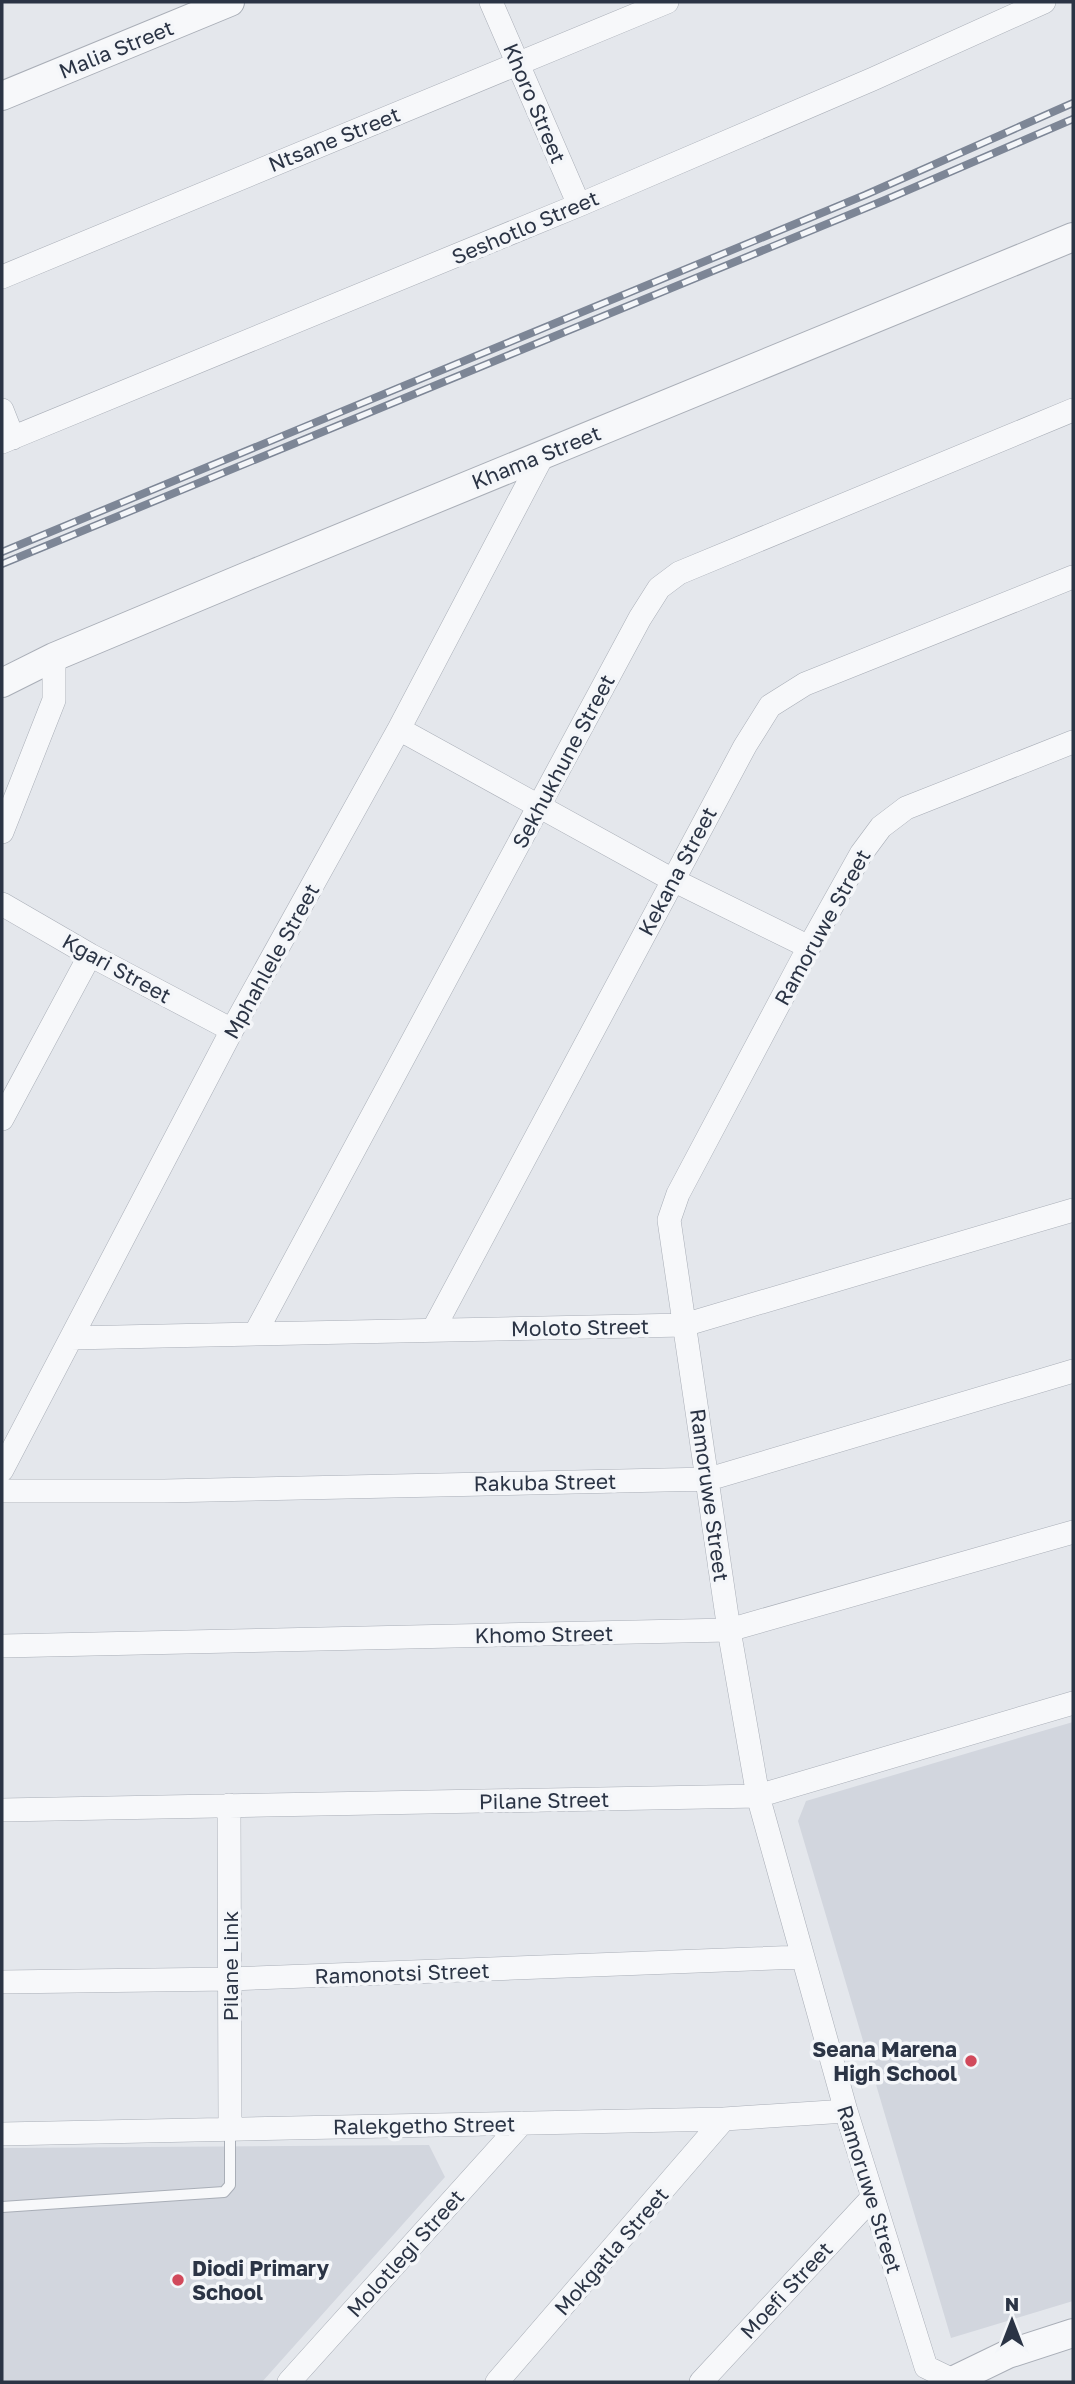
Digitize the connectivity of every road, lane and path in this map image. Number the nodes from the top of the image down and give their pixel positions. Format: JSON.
{"nodes":[{"id":1,"x":230,"y":2,"type":"edge"},
{"id":2,"x":491,"y":2,"type":"edge"},
{"id":3,"x":667,"y":2,"type":"edge"},
{"id":4,"x":1044,"y":2,"type":"edge"},
{"id":5,"x":517,"y":64,"type":"junction"},
{"id":6,"x":2,"y":96,"type":"edge"},
{"id":7,"x":579,"y":205,"type":"junction"},
{"id":8,"x":1073,"y":237,"type":"edge"},
{"id":9,"x":2,"y":277,"type":"edge"},
{"id":10,"x":2,"y":410,"type":"edge"},
{"id":11,"x":1073,"y":410,"type":"edge"},
{"id":12,"x":7,"y":440,"type":"edge"},
{"id":13,"x":543,"y":455,"type":"junction"},
{"id":14,"x":1073,"y":577,"type":"edge"},
{"id":15,"x":54,"y":657,"type":"junction"},
{"id":16,"x":2,"y":683,"type":"edge"},
{"id":17,"x":399,"y":729,"type":"junction"},
{"id":18,"x":1073,"y":742,"type":"edge"},
{"id":19,"x":540,"y":804,"type":"junction"},
{"id":20,"x":2,"y":832,"type":"edge"},
{"id":21,"x":671,"y":879,"type":"junction"},
{"id":22,"x":2,"y":904,"type":"edge"},
{"id":23,"x":809,"y":947,"type":"junction"},
{"id":24,"x":90,"y":955,"type":"junction"},
{"id":25,"x":232,"y":1030,"type":"junction"},
{"id":26,"x":2,"y":1119,"type":"edge"},
{"id":27,"x":1073,"y":1210,"type":"edge"},
{"id":28,"x":684,"y":1325,"type":"junction"},
{"id":29,"x":433,"y":1330,"type":"junction"},
{"id":30,"x":256,"y":1332,"type":"junction"},
{"id":31,"x":71,"y":1338,"type":"junction"},
{"id":32,"x":1073,"y":1371,"type":"edge"},
{"id":33,"x":2,"y":1470,"type":"edge"},
{"id":34,"x":709,"y":1479,"type":"junction"},
{"id":35,"x":2,"y":1491,"type":"edge"},
{"id":36,"x":1073,"y":1532,"type":"edge"},
{"id":37,"x":729,"y":1630,"type":"junction"},
{"id":38,"x":2,"y":1646,"type":"edge"},
{"id":39,"x":1073,"y":1703,"type":"edge"},
{"id":40,"x":758,"y":1796,"type":"junction"},
{"id":41,"x":229,"y":1805,"type":"junction"},
{"id":42,"x":2,"y":1810,"type":"edge"},
{"id":43,"x":802,"y":1957,"type":"junction"},
{"id":44,"x":230,"y":1979,"type":"junction"},
{"id":45,"x":2,"y":1982,"type":"edge"},
{"id":46,"x":846,"y":2111,"type":"junction"},
{"id":47,"x":724,"y":2119,"type":"junction"},
{"id":48,"x":522,"y":2123,"type":"junction"},
{"id":49,"x":230,"y":2127,"type":"junction"},
{"id":50,"x":2,"y":2134,"type":"edge"},
{"id":51,"x":872,"y":2198,"type":"junction"},
{"id":52,"x":2,"y":2207,"type":"edge"},
{"id":53,"x":1073,"y":2333,"type":"edge"},
{"id":54,"x":954,"y":2381,"type":"edge"},
{"id":55,"x":289,"y":2382,"type":"edge"},
{"id":56,"x":497,"y":2382,"type":"edge"},
{"id":57,"x":701,"y":2382,"type":"edge"}],
"edges":[{"from":1,"to":6,"type":"street","name":"Malia Street"},
{"from":2,"to":5,"type":"street","name":"Khoro Street"},
{"from":3,"to":5,"type":"street","name":"Ntsane Street"},
{"from":4,"to":7,"type":"street","name":"Seshotlo Street"},
{"from":5,"to":7,"type":"street","name":"Khoro Street"},
{"from":5,"to":9,"type":"street","name":"Ntsane Street"},
{"from":7,"to":12,"type":"street","name":"Seshotlo Street"},
{"from":8,"to":13,"type":"street","name":"Khama Street"},
{"from":10,"to":12,"type":"street"},
{"from":11,"to":19,"type":"street","name":"Sekhukhune Street"},
{"from":13,"to":15,"type":"street","name":"Khama Street"},
{"from":13,"to":17,"type":"street","name":"Mphahlele Street"},
{"from":14,"to":21,"type":"street","name":"Kekana Street"},
{"from":15,"to":16,"type":"street","name":"Khama Street"},
{"from":15,"to":20,"type":"street"},
{"from":17,"to":19,"type":"street"},
{"from":17,"to":25,"type":"street","name":"Mphahlele Street"},
{"from":18,"to":23,"type":"street","name":"Ramoruwe Street"},
{"from":19,"to":21,"type":"street"},
{"from":19,"to":30,"type":"street","name":"Sekhukhune Street"},
{"from":21,"to":23,"type":"street"},
{"from":21,"to":29,"type":"street","name":"Kekana Street"},
{"from":22,"to":24,"type":"street","name":"Kgari Street"},
{"from":23,"to":28,"type":"street","name":"Ramoruwe Street"},
{"from":24,"to":25,"type":"street","name":"Kgari Street"},
{"from":24,"to":26,"type":"street"},
{"from":25,"to":31,"type":"street","name":"Mphahlele Street"},
{"from":27,"to":28,"type":"street","name":"Moloto Street"},
{"from":28,"to":29,"type":"street","name":"Moloto Street"},
{"from":28,"to":34,"type":"street","name":"Ramoruwe Street"},
{"from":29,"to":30,"type":"street","name":"Moloto Street"},
{"from":30,"to":31,"type":"street","name":"Moloto Street"},
{"from":31,"to":33,"type":"street","name":"Mphahlele Street"},
{"from":32,"to":34,"type":"street","name":"Rakuba Street"},
{"from":34,"to":35,"type":"street","name":"Rakuba Street"},
{"from":34,"to":37,"type":"street","name":"Ramoruwe Street"},
{"from":36,"to":37,"type":"street","name":"Khomo Street"},
{"from":37,"to":38,"type":"street","name":"Khomo Street"},
{"from":37,"to":40,"type":"street","name":"Ramoruwe Street"},
{"from":39,"to":40,"type":"street","name":"Pilane Street"},
{"from":40,"to":41,"type":"street","name":"Pilane Street"},
{"from":40,"to":43,"type":"street","name":"Ramoruwe Street"},
{"from":41,"to":42,"type":"street","name":"Pilane Street"},
{"from":41,"to":44,"type":"street","name":"Pilane Link"},
{"from":43,"to":44,"type":"street","name":"Ramonotsi Street"},
{"from":43,"to":46,"type":"street","name":"Ramoruwe Street"},
{"from":44,"to":45,"type":"street","name":"Ramonotsi Street"},
{"from":44,"to":49,"type":"street","name":"Pilane Link"},
{"from":46,"to":47,"type":"street","name":"Ralekgetho Street"},
{"from":46,"to":51,"type":"street","name":"Ramoruwe Street"},
{"from":47,"to":48,"type":"street","name":"Ralekgetho Street"},
{"from":47,"to":56,"type":"street","name":"Mokgatla Street"},
{"from":48,"to":49,"type":"street","name":"Ralekgetho Street"},
{"from":48,"to":55,"type":"street","name":"Molotlegi Street"},
{"from":49,"to":50,"type":"street","name":"Ralekgetho Street"},
{"from":49,"to":52,"type":"lane"},
{"from":51,"to":54,"type":"street","name":"Ramoruwe Street"},
{"from":51,"to":57,"type":"street","name":"Moefi Street"},
{"from":53,"to":54,"type":"street"}]}
